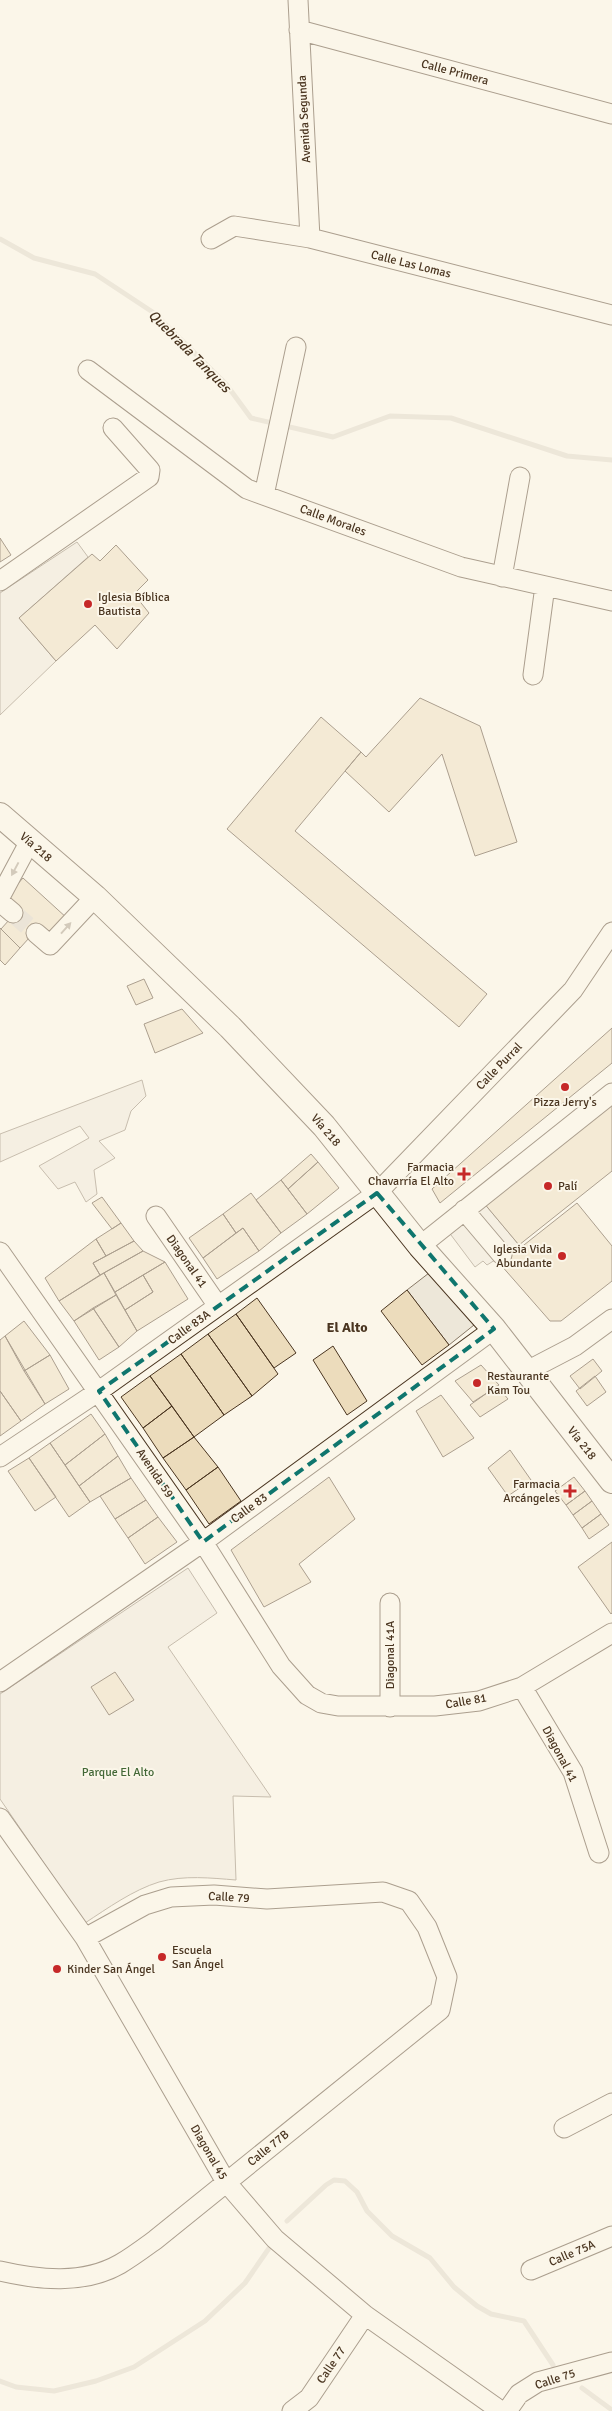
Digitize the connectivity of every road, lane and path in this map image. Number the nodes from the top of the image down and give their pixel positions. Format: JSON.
{"nodes":[{"id":1,"x":298,"y":0,"type":"edge"},
{"id":2,"x":299,"y":30,"type":"junction"},
{"id":3,"x":612,"y":114,"type":"edge"},
{"id":4,"x":310,"y":238,"type":"junction"},
{"id":5,"x":211,"y":239,"type":"dead end"},
{"id":6,"x":612,"y":315,"type":"edge"},
{"id":7,"x":296,"y":347,"type":"dead end"},
{"id":8,"x":88,"y":370,"type":"dead end"},
{"id":9,"x":113,"y":428,"type":"dead end"},
{"id":10,"x":520,"y":477,"type":"dead end"},
{"id":11,"x":264,"y":495,"type":"junction"},
{"id":12,"x":502,"y":577,"type":"junction"},
{"id":13,"x":0,"y":581,"type":"edge"},
{"id":14,"x":545,"y":586,"type":"junction"},
{"id":15,"x":612,"y":601,"type":"edge"},
{"id":16,"x":533,"y":675,"type":"dead end"},
{"id":17,"x":0,"y":815,"type":"edge"},
{"id":18,"x":30,"y":841,"type":"junction"},
{"id":19,"x":0,"y":897,"type":"edge"},
{"id":20,"x":95,"y":897,"type":"junction"},
{"id":21,"x":612,"y":932,"type":"edge"},
{"id":22,"x":36,"y":933,"type":"tunnel mouth"},
{"id":23,"x":612,"y":1093,"type":"edge"},
{"id":24,"x":377,"y":1193,"type":"junction"},
{"id":25,"x":464,"y":1210,"type":"junction"},
{"id":26,"x":156,"y":1216,"type":"dead end"},
{"id":27,"x":420,"y":1246,"type":"junction"},
{"id":28,"x":0,"y":1252,"type":"edge"},
{"id":29,"x":502,"y":1255,"type":"dead end"},
{"id":30,"x":218,"y":1306,"type":"junction"},
{"id":31,"x":612,"y":1319,"type":"edge"},
{"id":32,"x":494,"y":1329,"type":"junction"},
{"id":33,"x":527,"y":1371,"type":"junction"},
{"id":34,"x":99,"y":1391,"type":"junction"},
{"id":35,"x":0,"y":1457,"type":"edge"},
{"id":36,"x":612,"y":1481,"type":"edge"},
{"id":37,"x":202,"y":1542,"type":"junction"},
{"id":38,"x":390,"y":1603,"type":"dead end"},
{"id":39,"x":612,"y":1633,"type":"edge"},
{"id":40,"x":0,"y":1682,"type":"edge"},
{"id":41,"x":522,"y":1687,"type":"junction"},
{"id":42,"x":307,"y":1695,"type":"joint"},
{"id":43,"x":390,"y":1707,"type":"junction"},
{"id":44,"x":0,"y":1818,"type":"edge"},
{"id":45,"x":599,"y":1853,"type":"dead end"},
{"id":46,"x":85,"y":1938,"type":"junction"},
{"id":47,"x":440,"y":2010,"type":"joint"},
{"id":48,"x":612,"y":2103,"type":"edge"},
{"id":49,"x":564,"y":2128,"type":"dead end"},
{"id":50,"x":226,"y":2182,"type":"junction"},
{"id":51,"x":612,"y":2236,"type":"edge"},
{"id":52,"x":531,"y":2270,"type":"dead end"},
{"id":53,"x":0,"y":2271,"type":"edge"},
{"id":54,"x":365,"y":2315,"type":"junction"},
{"id":55,"x":612,"y":2362,"type":"edge"},
{"id":56,"x":292,"y":2411,"type":"edge"},
{"id":57,"x":501,"y":2411,"type":"edge"},
{"id":58,"x":507,"y":2411,"type":"edge"}],
"edges":[{"from":1,"to":2,"type":"street","name":"Avenida Segunda"},
{"from":2,"to":3,"type":"street","name":"Calle Primera"},
{"from":2,"to":4,"type":"street","name":"Avenida Segunda"},
{"from":4,"to":5,"type":"street","name":"Calle Las Lomas"},
{"from":4,"to":6,"type":"street","name":"Calle Las Lomas"},
{"from":7,"to":11,"type":"street"},
{"from":8,"to":11,"type":"street","name":"Calle Morales"},
{"from":9,"to":13,"type":"street"},
{"from":10,"to":12,"type":"street"},
{"from":11,"to":12,"type":"street","name":"Calle Morales"},
{"from":12,"to":14,"type":"street","name":"Calle Morales"},
{"from":14,"to":15,"type":"street","name":"Calle Morales"},
{"from":14,"to":16,"type":"street"},
{"from":17,"to":18,"type":"main road","name":"Vía 218"},
{"from":18,"to":19,"type":"street","one_way":true},
{"from":18,"to":20,"type":"main road","name":"Vía 218"},
{"from":22,"to":20,"type":"street","one_way":true},
{"from":20,"to":24,"type":"main road","name":"Vía 218"},
{"from":21,"to":24,"type":"street","name":"Calle Purral"},
{"from":23,"to":25,"type":"street"},
{"from":24,"to":27,"type":"main road","name":"Vía 218"},
{"from":24,"to":30,"type":"street","name":"Calle 83A"},
{"from":25,"to":27,"type":"street"},
{"from":25,"to":29,"type":"street"},
{"from":26,"to":30,"type":"street","name":"Diagonal 41"},
{"from":27,"to":32,"type":"main road","name":"Vía 218"},
{"from":28,"to":34,"type":"street","name":"Avenida 59"},
{"from":30,"to":34,"type":"street","name":"Calle 83A"},
{"from":31,"to":33,"type":"street"},
{"from":32,"to":33,"type":"main road","name":"Vía 218"},
{"from":32,"to":37,"type":"street","name":"Calle 83"},
{"from":33,"to":36,"type":"main road","name":"Vía 218"},
{"from":34,"to":35,"type":"street","name":"Calle 83A"},
{"from":34,"to":37,"type":"street","name":"Avenida 59"},
{"from":37,"to":40,"type":"street","name":"Calle 83"},
{"from":37,"to":42,"type":"street","name":"Avenida 59"},
{"from":38,"to":43,"type":"street","name":"Diagonal 41A"},
{"from":39,"to":41,"type":"street","name":"Calle 81"},
{"from":41,"to":43,"type":"street","name":"Calle 81"},
{"from":41,"to":45,"type":"street","name":"Diagonal 41"},
{"from":42,"to":43,"type":"street","name":"Calle 81"},
{"from":44,"to":46,"type":"street","name":"Diagonal 45"},
{"from":46,"to":47,"type":"street","name":"Calle 79"},
{"from":46,"to":50,"type":"street","name":"Diagonal 45"},
{"from":47,"to":50,"type":"street","name":"Calle 77B"},
{"from":48,"to":49,"type":"street"},
{"from":50,"to":53,"type":"street","name":"Calle 77B"},
{"from":50,"to":54,"type":"street","name":"Diagonal 45"},
{"from":51,"to":52,"type":"street","name":"Calle 75A"},
{"from":54,"to":56,"type":"street","name":"Calle 77"},
{"from":54,"to":57,"type":"street","name":"Diagonal 45"},
{"from":55,"to":58,"type":"street","name":"Calle 75"}]}
